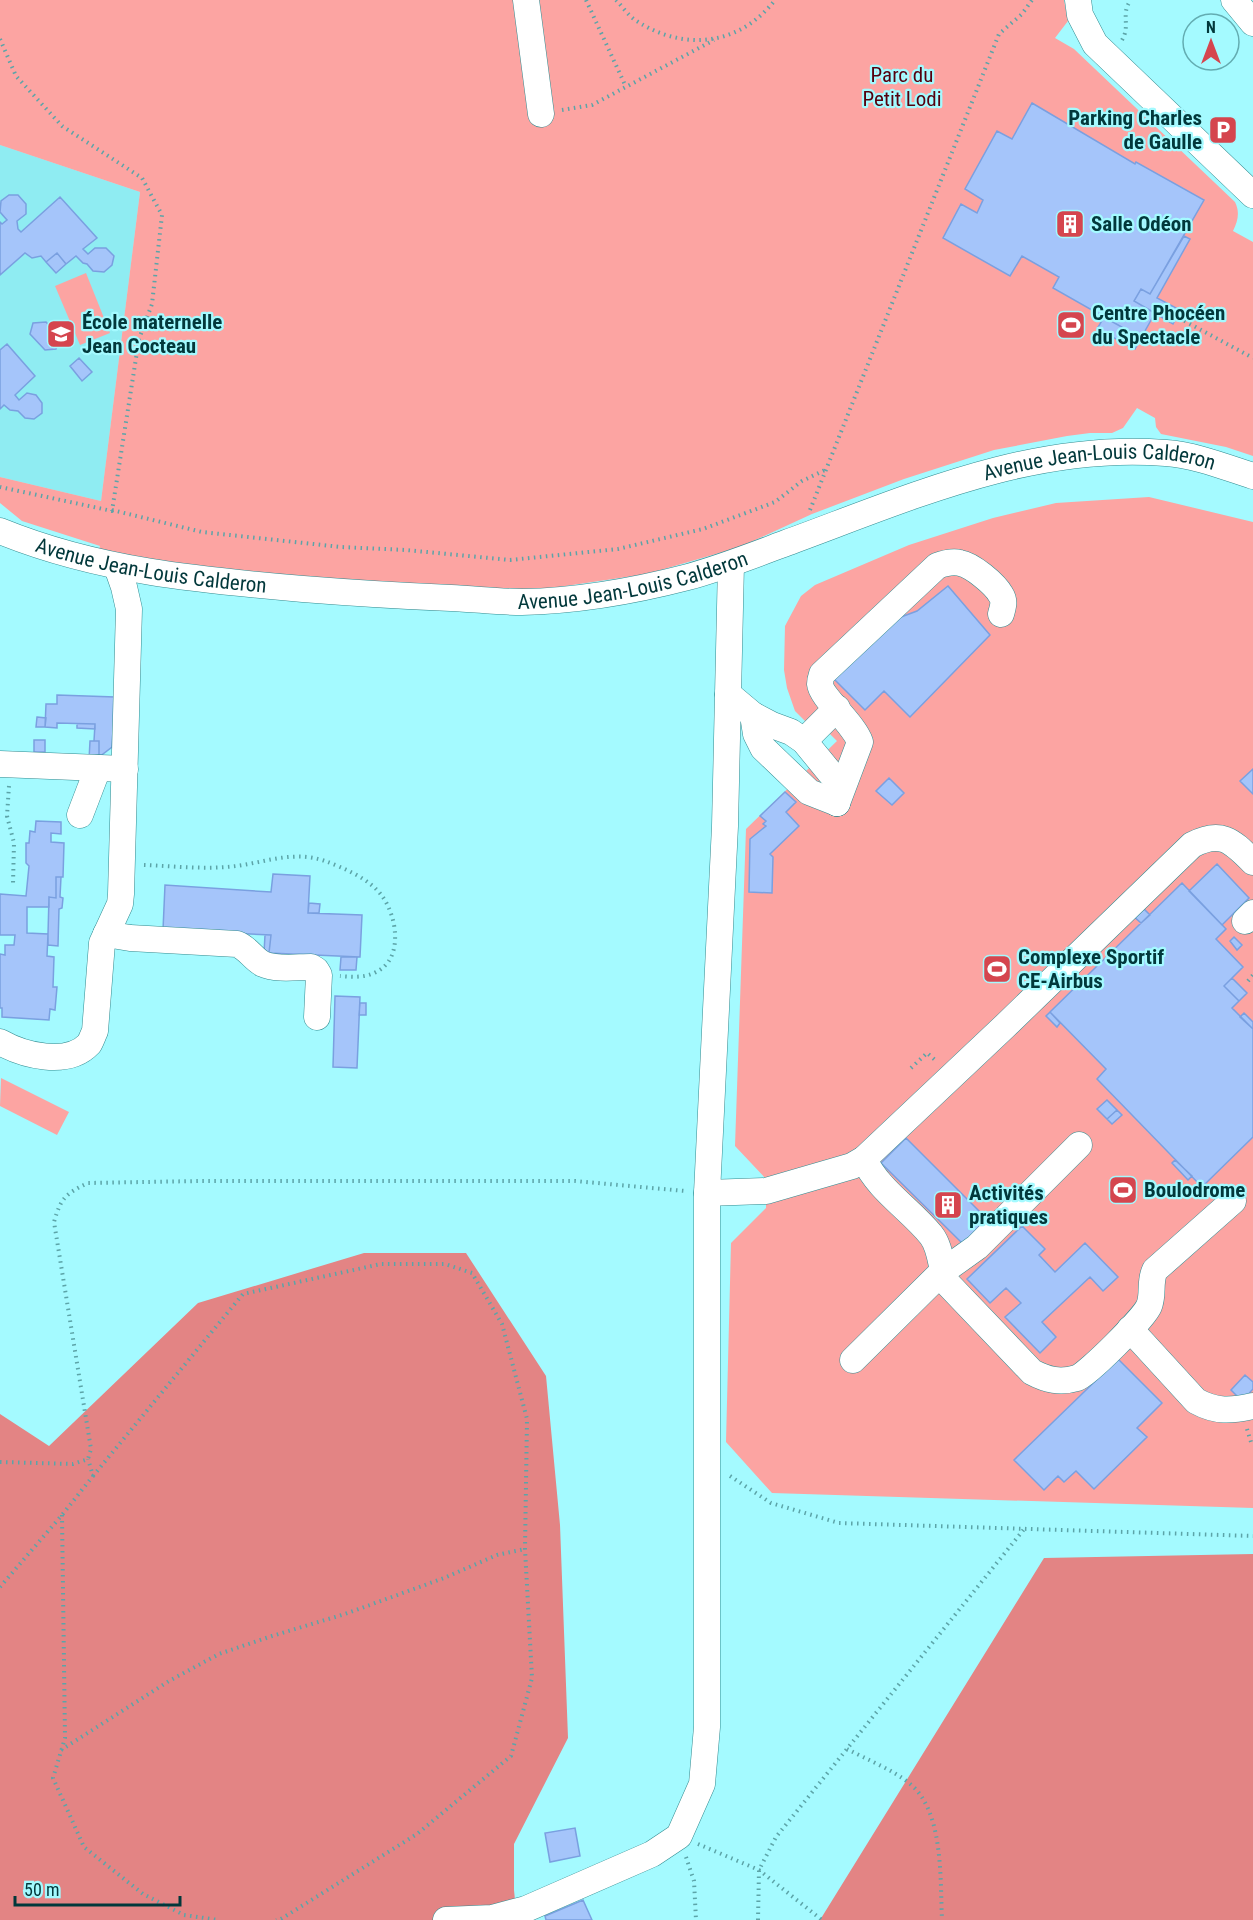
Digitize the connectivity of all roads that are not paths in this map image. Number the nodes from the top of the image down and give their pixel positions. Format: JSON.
{"nodes":[{"id":1,"x":526,"y":0,"type":"edge"},
{"id":2,"x":1078,"y":0,"type":"edge"},
{"id":3,"x":1234,"y":0,"type":"edge"},
{"id":4,"x":1253,"y":23,"type":"edge"},
{"id":5,"x":541,"y":114,"type":"road end"},
{"id":6,"x":1253,"y":195,"type":"edge"},
{"id":7,"x":1253,"y":476,"type":"edge"},
{"id":8,"x":0,"y":531,"type":"edge"},
{"id":9,"x":730,"y":564,"type":"junction"},
{"id":10,"x":117,"y":567,"type":"junction"},
{"id":11,"x":154,"y":573,"type":"junction"},
{"id":12,"x":129,"y":609,"type":"junction"},
{"id":13,"x":1001,"y":614,"type":"dead end"},
{"id":14,"x":728,"y":694,"type":"junction"},
{"id":15,"x":837,"y":708,"type":"junction"},
{"id":16,"x":753,"y":715,"type":"junction"},
{"id":17,"x":804,"y":741,"type":"junction"},
{"id":18,"x":5,"y":764,"type":"edge"},
{"id":19,"x":98,"y":768,"type":"junction"},
{"id":20,"x":125,"y":769,"type":"junction"},
{"id":21,"x":837,"y":803,"type":"junction"},
{"id":22,"x":81,"y":815,"type":"dead end"},
{"id":23,"x":1253,"y":862,"type":"edge"},
{"id":24,"x":106,"y":934,"type":"junction"},
{"id":25,"x":317,"y":1017,"type":"dead end"},
{"id":26,"x":0,"y":1042,"type":"edge"},
{"id":27,"x":1079,"y":1145,"type":"dead end"},
{"id":28,"x":864,"y":1159,"type":"junction"},
{"id":29,"x":707,"y":1193,"type":"junction"},
{"id":30,"x":1233,"y":1201,"type":"dead end"},
{"id":31,"x":942,"y":1272,"type":"junction"},
{"id":32,"x":1130,"y":1329,"type":"junction"},
{"id":33,"x":854,"y":1360,"type":"dead end"},
{"id":34,"x":1253,"y":1406,"type":"edge"},
{"id":35,"x":446,"y":1920,"type":"edge"}],
"edges":[{"from":1,"to":5,"type":"street"},
{"from":2,"to":6,"type":"street"},
{"from":3,"to":4,"type":"street"},
{"from":7,"to":9,"type":"street","name":"Avenue Jean-Louis Calderon"},
{"from":8,"to":10,"type":"street","name":"Avenue Jean-Louis Calderon"},
{"from":9,"to":11,"type":"street","name":"Avenue Jean-Louis Calderon"},
{"from":9,"to":14,"type":"street"},
{"from":10,"to":11,"type":"street","name":"Avenue Jean-Louis Calderon"},
{"from":10,"to":12,"type":"street"},
{"from":11,"to":12,"type":"street"},
{"from":12,"to":20,"type":"street"},
{"from":13,"to":15,"type":"street"},
{"from":14,"to":16,"type":"street"},
{"from":14,"to":29,"type":"street"},
{"from":15,"to":17,"type":"street"},
{"from":15,"to":21,"type":"street"},
{"from":16,"to":17,"type":"street"},
{"from":16,"to":21,"type":"street"},
{"from":17,"to":21,"type":"street"},
{"from":18,"to":19,"type":"street"},
{"from":19,"to":20,"type":"street"},
{"from":19,"to":22,"type":"street"},
{"from":20,"to":24,"type":"street"},
{"from":23,"to":28,"type":"street"},
{"from":24,"to":25,"type":"street"},
{"from":24,"to":26,"type":"street"},
{"from":27,"to":31,"type":"street"},
{"from":28,"to":29,"type":"street"},
{"from":28,"to":31,"type":"street"},
{"from":29,"to":35,"type":"street"},
{"from":30,"to":32,"type":"street"},
{"from":31,"to":32,"type":"street"},
{"from":31,"to":33,"type":"street"},
{"from":32,"to":34,"type":"street"}]}
